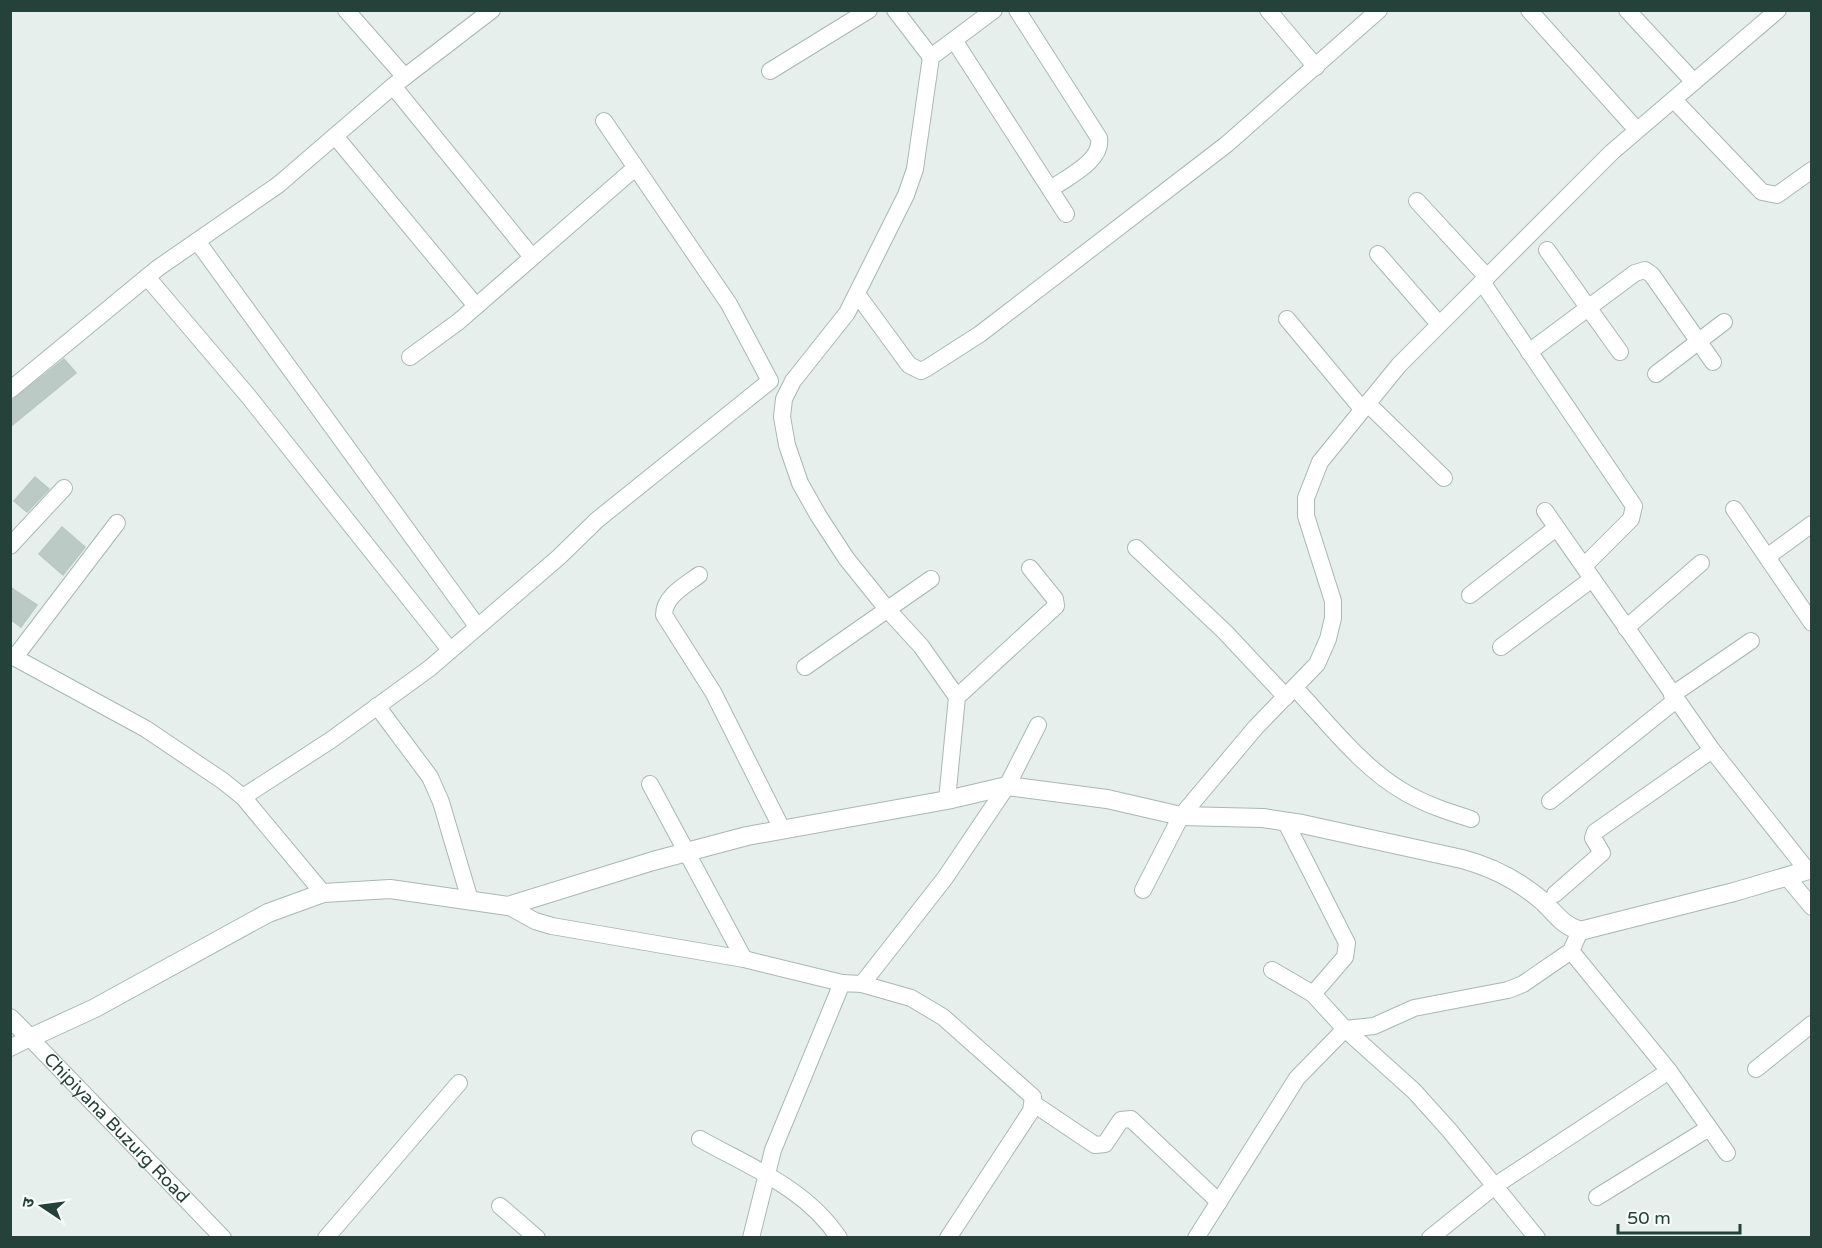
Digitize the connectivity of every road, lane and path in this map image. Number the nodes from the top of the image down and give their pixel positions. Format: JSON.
{"nodes":[{"id":1,"x":346,"y":10,"type":"edge"},
{"id":2,"x":492,"y":10,"type":"edge"},
{"id":3,"x":869,"y":10,"type":"edge"},
{"id":4,"x":895,"y":10,"type":"edge"},
{"id":5,"x":994,"y":10,"type":"edge"},
{"id":6,"x":1017,"y":10,"type":"edge"},
{"id":7,"x":1268,"y":10,"type":"edge"},
{"id":8,"x":1529,"y":10,"type":"edge"},
{"id":9,"x":1627,"y":10,"type":"edge"},
{"id":10,"x":1778,"y":10,"type":"edge"},
{"id":11,"x":1370,"y":13,"type":"edge"},
{"id":12,"x":975,"y":16,"type":"edge"},
{"id":13,"x":954,"y":40,"type":"junction"},
{"id":14,"x":931,"y":57,"type":"junction"},
{"id":15,"x":1316,"y":67,"type":"junction"},
{"id":16,"x":770,"y":71,"type":"dead end"},
{"id":17,"x":399,"y":81,"type":"junction"},
{"id":18,"x":1695,"y":82,"type":"junction"},
{"id":19,"x":1674,"y":100,"type":"junction"},
{"id":20,"x":604,"y":121,"type":"dead end"},
{"id":21,"x":1636,"y":129,"type":"junction"},
{"id":22,"x":334,"y":136,"type":"junction"},
{"id":23,"x":635,"y":168,"type":"junction"},
{"id":24,"x":1812,"y":170,"type":"edge"},
{"id":25,"x":1051,"y":189,"type":"junction"},
{"id":26,"x":1417,"y":201,"type":"dead end"},
{"id":27,"x":1066,"y":214,"type":"dead end"},
{"id":28,"x":197,"y":241,"type":"junction"},
{"id":29,"x":1547,"y":250,"type":"dead end"},
{"id":30,"x":1378,"y":254,"type":"dead end"},
{"id":31,"x":532,"y":257,"type":"junction"},
{"id":32,"x":147,"y":277,"type":"junction"},
{"id":33,"x":1485,"y":280,"type":"junction"},
{"id":34,"x":857,"y":294,"type":"junction"},
{"id":35,"x":476,"y":306,"type":"junction"},
{"id":36,"x":1587,"y":308,"type":"junction"},
{"id":37,"x":1287,"y":319,"type":"dead end"},
{"id":38,"x":1724,"y":322,"type":"dead end"},
{"id":39,"x":1439,"y":324,"type":"junction"},
{"id":40,"x":1697,"y":340,"type":"junction"},
{"id":41,"x":1529,"y":352,"type":"junction"},
{"id":42,"x":1620,"y":352,"type":"dead end"},
{"id":43,"x":410,"y":357,"type":"dead end"},
{"id":44,"x":1713,"y":362,"type":"dead end"},
{"id":45,"x":1656,"y":374,"type":"dead end"},
{"id":46,"x":770,"y":381,"type":"junction"},
{"id":47,"x":10,"y":390,"type":"edge"},
{"id":48,"x":784,"y":399,"type":"junction"},
{"id":49,"x":1364,"y":406,"type":"junction"},
{"id":50,"x":1444,"y":478,"type":"dead end"},
{"id":51,"x":64,"y":488,"type":"dead end"},
{"id":52,"x":1734,"y":509,"type":"dead end"},
{"id":53,"x":1545,"y":511,"type":"dead end"},
{"id":54,"x":117,"y":523,"type":"dead end"},
{"id":55,"x":1812,"y":524,"type":"edge"},
{"id":56,"x":1556,"y":528,"type":"junction"},
{"id":57,"x":10,"y":546,"type":"edge"},
{"id":58,"x":1136,"y":548,"type":"dead end"},
{"id":59,"x":1767,"y":557,"type":"junction"},
{"id":60,"x":1701,"y":563,"type":"dead end"},
{"id":61,"x":1030,"y":568,"type":"dead end"},
{"id":62,"x":1588,"y":572,"type":"junction"},
{"id":63,"x":699,"y":575,"type":"dead end"},
{"id":64,"x":931,"y":579,"type":"dead end"},
{"id":65,"x":1470,"y":595,"type":"dead end"},
{"id":66,"x":886,"y":609,"type":"junction"},
{"id":67,"x":1812,"y":623,"type":"edge"},
{"id":68,"x":477,"y":626,"type":"junction"},
{"id":69,"x":1626,"y":628,"type":"junction"},
{"id":70,"x":1750,"y":641,"type":"dead end"},
{"id":71,"x":1501,"y":647,"type":"dead end"},
{"id":72,"x":450,"y":650,"type":"junction"},
{"id":73,"x":13,"y":656,"type":"edge"},
{"id":74,"x":805,"y":668,"type":"dead end"},
{"id":75,"x":1291,"y":693,"type":"junction"},
{"id":76,"x":957,"y":697,"type":"junction"},
{"id":77,"x":1674,"y":697,"type":"junction"},
{"id":78,"x":377,"y":706,"type":"junction"},
{"id":79,"x":1038,"y":725,"type":"dead end"},
{"id":80,"x":1712,"y":750,"type":"junction"},
{"id":81,"x":650,"y":784,"type":"dead end"},
{"id":82,"x":1007,"y":786,"type":"junction"},
{"id":83,"x":243,"y":797,"type":"junction"},
{"id":84,"x":947,"y":800,"type":"junction"},
{"id":85,"x":1550,"y":801,"type":"dead end"},
{"id":86,"x":1181,"y":816,"type":"junction"},
{"id":87,"x":1471,"y":819,"type":"dead end"},
{"id":88,"x":1284,"y":821,"type":"junction"},
{"id":89,"x":782,"y":829,"type":"junction"},
{"id":90,"x":688,"y":852,"type":"junction"},
{"id":91,"x":1809,"y":869,"type":"edge"},
{"id":92,"x":1786,"y":876,"type":"junction"},
{"id":93,"x":1143,"y":890,"type":"dead end"},
{"id":94,"x":323,"y":894,"type":"junction"},
{"id":95,"x":1555,"y":894,"type":"dead end"},
{"id":96,"x":470,"y":900,"type":"junction"},
{"id":97,"x":508,"y":906,"type":"junction"},
{"id":98,"x":1812,"y":907,"type":"edge"},
{"id":99,"x":1580,"y":931,"type":"junction"},
{"id":100,"x":1570,"y":951,"type":"junction"},
{"id":101,"x":744,"y":959,"type":"junction"},
{"id":102,"x":1272,"y":970,"type":"dead end"},
{"id":103,"x":842,"y":983,"type":"junction"},
{"id":104,"x":861,"y":984,"type":"junction"},
{"id":105,"x":1314,"y":994,"type":"junction"},
{"id":106,"x":10,"y":1018,"type":"edge"},
{"id":107,"x":1812,"y":1024,"type":"edge"},
{"id":108,"x":1345,"y":1029,"type":"junction"},
{"id":109,"x":30,"y":1038,"type":"junction"},
{"id":110,"x":10,"y":1048,"type":"edge"},
{"id":111,"x":1756,"y":1069,"type":"dead end"},
{"id":112,"x":1669,"y":1071,"type":"junction"},
{"id":113,"x":459,"y":1083,"type":"dead end"},
{"id":114,"x":1034,"y":1104,"type":"junction"},
{"id":115,"x":1709,"y":1128,"type":"junction"},
{"id":116,"x":700,"y":1139,"type":"dead end"},
{"id":117,"x":1727,"y":1153,"type":"dead end"},
{"id":118,"x":769,"y":1174,"type":"junction"},
{"id":119,"x":1496,"y":1185,"type":"junction"},
{"id":120,"x":1597,"y":1197,"type":"dead end"},
{"id":121,"x":1219,"y":1202,"type":"junction"},
{"id":122,"x":500,"y":1206,"type":"dead end"},
{"id":123,"x":223,"y":1238,"type":"edge"},
{"id":124,"x":326,"y":1238,"type":"edge"},
{"id":125,"x":537,"y":1238,"type":"edge"},
{"id":126,"x":751,"y":1238,"type":"edge"},
{"id":127,"x":839,"y":1238,"type":"edge"},
{"id":128,"x":948,"y":1238,"type":"edge"},
{"id":129,"x":1196,"y":1238,"type":"edge"},
{"id":130,"x":1430,"y":1238,"type":"edge"},
{"id":131,"x":1537,"y":1238,"type":"edge"}],
"edges":[{"from":1,"to":17,"type":"street"},
{"from":2,"to":17,"type":"street"},
{"from":3,"to":16,"type":"street"},
{"from":4,"to":14,"type":"street"},
{"from":5,"to":12,"type":"street"},
{"from":6,"to":25,"type":"street"},
{"from":7,"to":15,"type":"street"},
{"from":8,"to":21,"type":"street"},
{"from":9,"to":18,"type":"street"},
{"from":10,"to":18,"type":"street"},
{"from":11,"to":15,"type":"street"},
{"from":12,"to":13,"type":"street"},
{"from":13,"to":14,"type":"street"},
{"from":13,"to":25,"type":"street"},
{"from":14,"to":34,"type":"street"},
{"from":15,"to":34,"type":"street"},
{"from":17,"to":22,"type":"street"},
{"from":17,"to":31,"type":"street"},
{"from":18,"to":19,"type":"street"},
{"from":19,"to":21,"type":"street"},
{"from":19,"to":24,"type":"street"},
{"from":20,"to":23,"type":"street"},
{"from":21,"to":33,"type":"street"},
{"from":22,"to":28,"type":"street"},
{"from":22,"to":35,"type":"street"},
{"from":23,"to":31,"type":"street"},
{"from":23,"to":46,"type":"street"},
{"from":25,"to":27,"type":"street"},
{"from":26,"to":33,"type":"street"},
{"from":28,"to":32,"type":"street"},
{"from":28,"to":68,"type":"street"},
{"from":29,"to":36,"type":"street"},
{"from":30,"to":39,"type":"street"},
{"from":31,"to":35,"type":"street"},
{"from":32,"to":47,"type":"street"},
{"from":32,"to":72,"type":"street"},
{"from":33,"to":39,"type":"street"},
{"from":33,"to":41,"type":"street"},
{"from":34,"to":48,"type":"street"},
{"from":35,"to":43,"type":"street"},
{"from":36,"to":40,"type":"street"},
{"from":36,"to":41,"type":"street"},
{"from":36,"to":42,"type":"street"},
{"from":37,"to":49,"type":"street"},
{"from":38,"to":40,"type":"street"},
{"from":39,"to":49,"type":"street"},
{"from":40,"to":44,"type":"street"},
{"from":40,"to":45,"type":"street"},
{"from":41,"to":62,"type":"street"},
{"from":46,"to":48,"type":"street"},
{"from":46,"to":68,"type":"street"},
{"from":48,"to":66,"type":"street"},
{"from":49,"to":50,"type":"street"},
{"from":49,"to":75,"type":"street"},
{"from":51,"to":57,"type":"street"},
{"from":52,"to":59,"type":"street"},
{"from":53,"to":56,"type":"street"},
{"from":54,"to":73,"type":"street"},
{"from":55,"to":59,"type":"street"},
{"from":56,"to":62,"type":"street"},
{"from":56,"to":65,"type":"street"},
{"from":58,"to":75,"type":"street"},
{"from":59,"to":67,"type":"street"},
{"from":60,"to":69,"type":"street"},
{"from":61,"to":76,"type":"street"},
{"from":62,"to":69,"type":"street"},
{"from":62,"to":71,"type":"street"},
{"from":63,"to":89,"type":"street"},
{"from":64,"to":66,"type":"street"},
{"from":66,"to":74,"type":"street"},
{"from":66,"to":76,"type":"street"},
{"from":68,"to":72,"type":"street"},
{"from":69,"to":77,"type":"street"},
{"from":70,"to":77,"type":"street"},
{"from":72,"to":78,"type":"street"},
{"from":73,"to":83,"type":"street"},
{"from":75,"to":86,"type":"street"},
{"from":75,"to":87,"type":"street"},
{"from":76,"to":84,"type":"street"},
{"from":77,"to":80,"type":"street"},
{"from":77,"to":85,"type":"street"},
{"from":78,"to":83,"type":"street"},
{"from":78,"to":96,"type":"street"},
{"from":79,"to":82,"type":"street"},
{"from":80,"to":91,"type":"street"},
{"from":80,"to":95,"type":"street"},
{"from":81,"to":90,"type":"street"},
{"from":82,"to":84,"type":"street"},
{"from":82,"to":86,"type":"street"},
{"from":82,"to":104,"type":"street"},
{"from":83,"to":94,"type":"street"},
{"from":84,"to":89,"type":"street"},
{"from":86,"to":88,"type":"street"},
{"from":86,"to":93,"type":"street"},
{"from":88,"to":99,"type":"street"},
{"from":88,"to":105,"type":"street"},
{"from":89,"to":90,"type":"street"},
{"from":90,"to":97,"type":"street"},
{"from":90,"to":101,"type":"street"},
{"from":91,"to":92,"type":"street"},
{"from":92,"to":98,"type":"street"},
{"from":92,"to":99,"type":"street"},
{"from":94,"to":96,"type":"street"},
{"from":94,"to":109,"type":"street"},
{"from":96,"to":97,"type":"street"},
{"from":97,"to":101,"type":"street"},
{"from":99,"to":100,"type":"street"},
{"from":100,"to":108,"type":"street"},
{"from":100,"to":112,"type":"street"},
{"from":101,"to":103,"type":"street"},
{"from":102,"to":105,"type":"street"},
{"from":103,"to":104,"type":"street"},
{"from":103,"to":118,"type":"street"},
{"from":104,"to":114,"type":"street"},
{"from":105,"to":108,"type":"street"},
{"from":106,"to":109,"type":"street","name":"Chipiyana Buzurg Road"},
{"from":107,"to":111,"type":"street"},
{"from":108,"to":119,"type":"street"},
{"from":108,"to":121,"type":"street"},
{"from":109,"to":110,"type":"street"},
{"from":109,"to":123,"type":"street","name":"Chipiyana Buzurg Road"},
{"from":112,"to":115,"type":"street"},
{"from":112,"to":119,"type":"street"},
{"from":113,"to":124,"type":"street"},
{"from":114,"to":121,"type":"street"},
{"from":114,"to":128,"type":"street"},
{"from":115,"to":117,"type":"street"},
{"from":115,"to":120,"type":"street"},
{"from":116,"to":118,"type":"street"},
{"from":118,"to":126,"type":"street"},
{"from":118,"to":127,"type":"street"},
{"from":119,"to":130,"type":"street"},
{"from":119,"to":131,"type":"street"},
{"from":121,"to":129,"type":"street"},
{"from":122,"to":125,"type":"street"}]}
